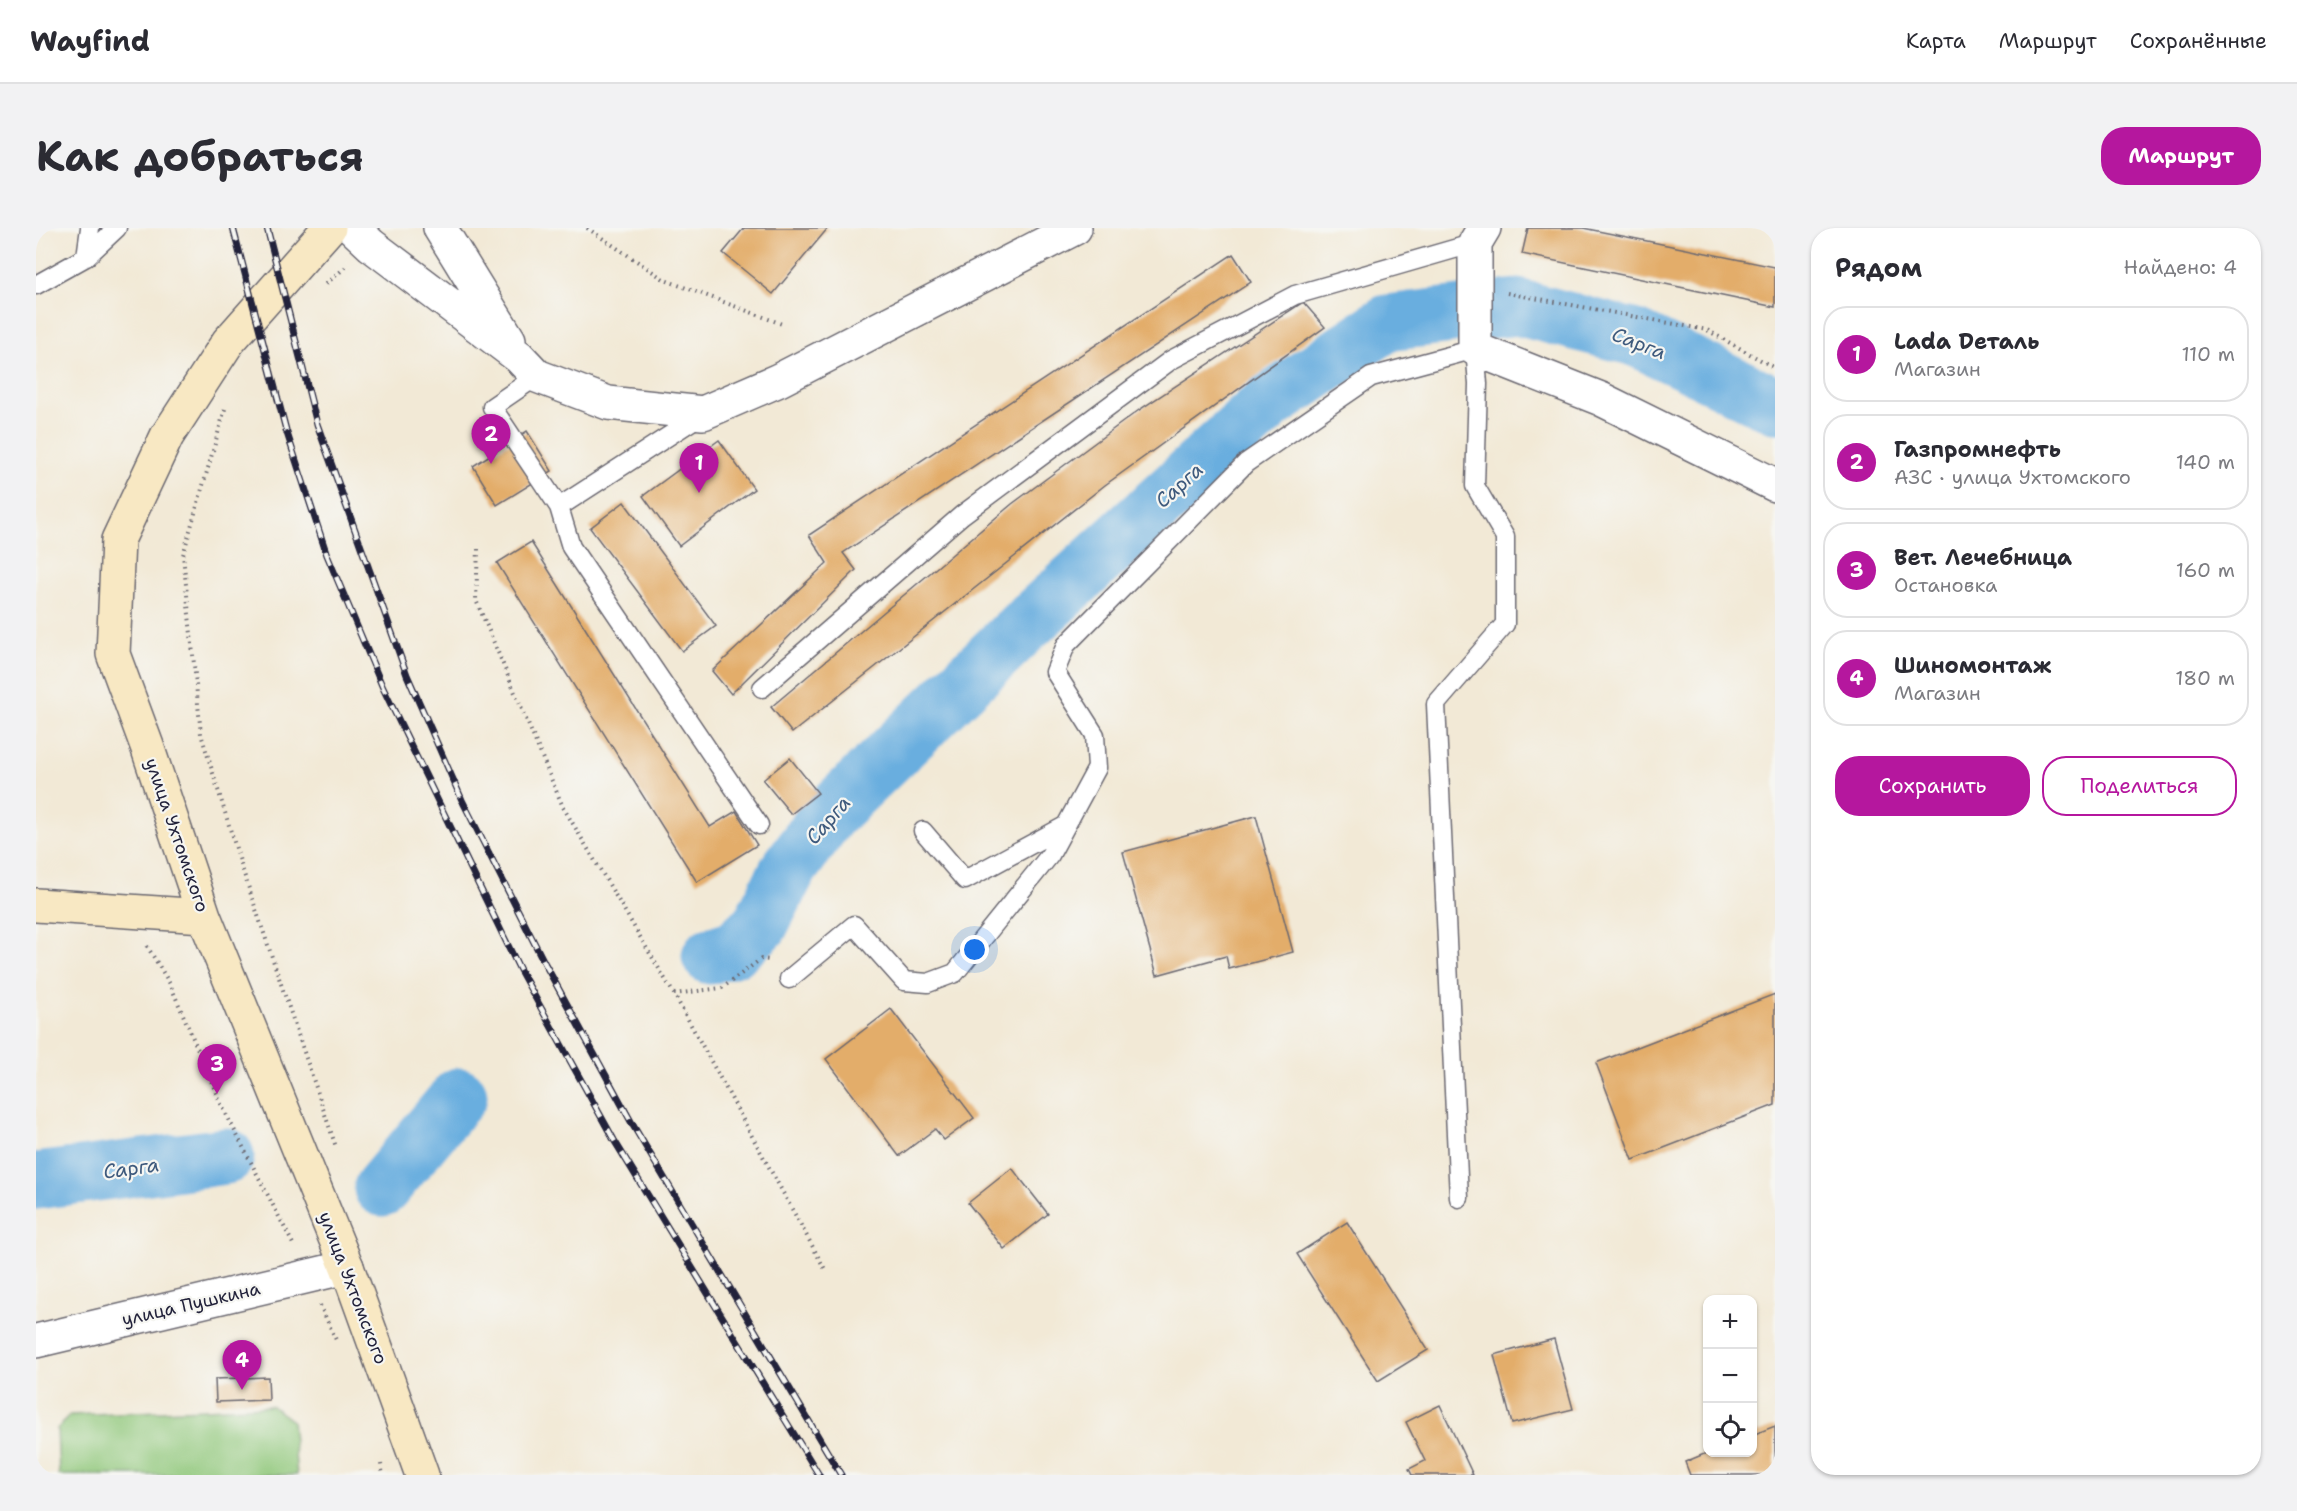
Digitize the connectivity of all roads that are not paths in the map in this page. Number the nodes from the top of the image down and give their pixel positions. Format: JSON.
{"nodes":[{"id":1,"x":90,"y":228,"type":"edge"},
{"id":2,"x":117,"y":228,"type":"edge"},
{"id":3,"x":329,"y":228,"type":"edge"},
{"id":4,"x":353,"y":228,"type":"edge"},
{"id":5,"x":440,"y":228,"type":"edge"},
{"id":6,"x":1075,"y":228,"type":"edge"},
{"id":7,"x":1480,"y":235,"type":"edge"},
{"id":8,"x":86,"y":257,"type":"junction"},
{"id":9,"x":36,"y":285,"type":"edge"},
{"id":10,"x":1475,"y":349,"type":"junction"},
{"id":11,"x":528,"y":367,"type":"junction"},
{"id":12,"x":703,"y":413,"type":"junction"},
{"id":13,"x":1775,"y":485,"type":"edge"},
{"id":14,"x":559,"y":507,"type":"junction"},
{"id":15,"x":762,"y":688,"type":"dead end"},
{"id":16,"x":759,"y":825,"type":"dead end"},
{"id":17,"x":1065,"y":826,"type":"junction"},
{"id":18,"x":923,"y":831,"type":"dead end"},
{"id":19,"x":36,"y":905,"type":"edge"},
{"id":20,"x":204,"y":916,"type":"junction"},
{"id":21,"x":789,"y":979,"type":"road end"},
{"id":22,"x":1459,"y":1198,"type":"dead end"},
{"id":23,"x":347,"y":1267,"type":"junction"},
{"id":24,"x":36,"y":1341,"type":"edge"},
{"id":25,"x":422,"y":1475,"type":"edge"}],
"edges":[{"from":1,"to":8,"type":"lane"},
{"from":2,"to":8,"type":"lane"},
{"from":3,"to":20,"type":"main road","name":"улица Ухтомского"},
{"from":4,"to":11,"type":"street"},
{"from":5,"to":11,"type":"street"},
{"from":6,"to":12,"type":"street"},
{"from":7,"to":10,"type":"street"},
{"from":7,"to":15,"type":"lane"},
{"from":8,"to":9,"type":"lane"},
{"from":10,"to":13,"type":"street"},
{"from":10,"to":17,"type":"lane"},
{"from":10,"to":22,"type":"lane"},
{"from":11,"to":12,"type":"street"},
{"from":11,"to":14,"type":"lane"},
{"from":12,"to":14,"type":"lane"},
{"from":14,"to":16,"type":"lane"},
{"from":17,"to":18,"type":"lane"},
{"from":17,"to":21,"type":"lane"},
{"from":19,"to":20,"type":"main road"},
{"from":20,"to":23,"type":"main road","name":"улица Ухтомского"},
{"from":23,"to":24,"type":"street","name":"улица Пушкина"},
{"from":23,"to":25,"type":"main road","name":"улица Ухтомского"}]}
